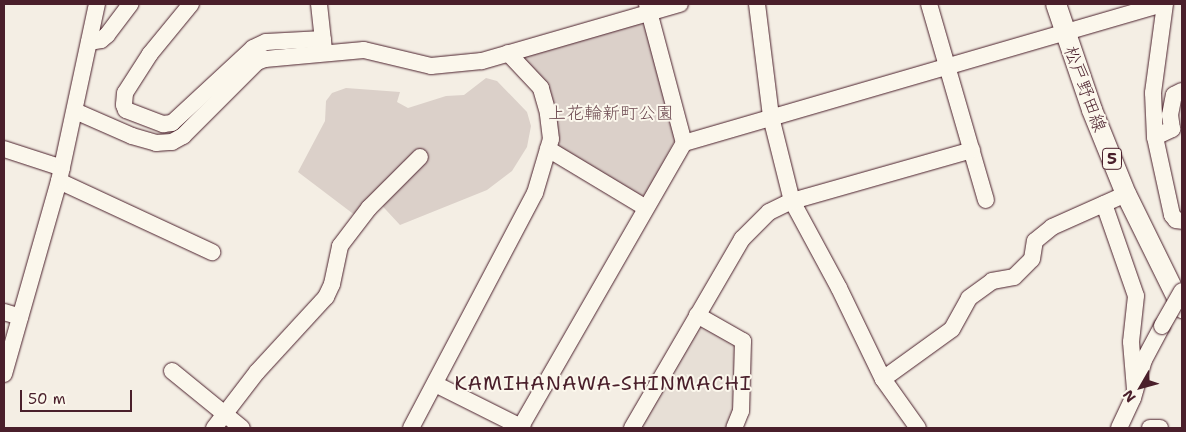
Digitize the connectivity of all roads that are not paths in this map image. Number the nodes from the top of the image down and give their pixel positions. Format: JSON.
{"nodes":[{"id":1,"x":97,"y":4,"type":"edge"},
{"id":2,"x":130,"y":4,"type":"edge"},
{"id":3,"x":192,"y":4,"type":"edge"},
{"id":4,"x":319,"y":4,"type":"edge"},
{"id":5,"x":680,"y":4,"type":"edge"},
{"id":6,"x":757,"y":4,"type":"edge"},
{"id":7,"x":929,"y":4,"type":"edge"},
{"id":8,"x":1056,"y":4,"type":"edge"},
{"id":9,"x":1164,"y":4,"type":"edge"},
{"id":10,"x":648,"y":8,"type":"edge"},
{"id":11,"x":1064,"y":31,"type":"junction"},
{"id":12,"x":89,"y":42,"type":"junction"},
{"id":13,"x":323,"y":46,"type":"junction"},
{"id":14,"x":508,"y":53,"type":"junction"},
{"id":15,"x":947,"y":65,"type":"junction"},
{"id":16,"x":1182,"y":91,"type":"edge"},
{"id":17,"x":75,"y":111,"type":"junction"},
{"id":18,"x":771,"y":117,"type":"junction"},
{"id":19,"x":1155,"y":137,"type":"junction"},
{"id":20,"x":684,"y":143,"type":"junction"},
{"id":21,"x":4,"y":149,"type":"edge"},
{"id":22,"x":548,"y":149,"type":"junction"},
{"id":23,"x":972,"y":150,"type":"junction"},
{"id":24,"x":420,"y":157,"type":"dead end"},
{"id":25,"x":61,"y":174,"type":"junction"},
{"id":26,"x":1126,"y":194,"type":"junction"},
{"id":27,"x":986,"y":200,"type":"dead end"},
{"id":28,"x":792,"y":201,"type":"junction"},
{"id":29,"x":1104,"y":204,"type":"junction"},
{"id":30,"x":646,"y":208,"type":"junction"},
{"id":31,"x":1182,"y":221,"type":"edge"},
{"id":32,"x":212,"y":252,"type":"dead end"},
{"id":33,"x":1182,"y":291,"type":"edge"},
{"id":34,"x":1182,"y":308,"type":"edge"},
{"id":35,"x":4,"y":312,"type":"edge"},
{"id":36,"x":698,"y":316,"type":"junction"},
{"id":37,"x":20,"y":317,"type":"junction"},
{"id":38,"x":172,"y":371,"type":"dead end"},
{"id":39,"x":4,"y":374,"type":"edge"},
{"id":40,"x":883,"y":379,"type":"junction"},
{"id":41,"x":435,"y":384,"type":"junction"},
{"id":42,"x":1135,"y":390,"type":"junction"},
{"id":43,"x":225,"y":414,"type":"junction"},
{"id":44,"x":214,"y":428,"type":"edge"},
{"id":45,"x":242,"y":428,"type":"edge"},
{"id":46,"x":411,"y":428,"type":"edge"},
{"id":47,"x":521,"y":428,"type":"edge"},
{"id":48,"x":632,"y":428,"type":"edge"},
{"id":49,"x":734,"y":428,"type":"edge"},
{"id":50,"x":918,"y":428,"type":"edge"},
{"id":51,"x":1119,"y":428,"type":"edge"},
{"id":52,"x":1150,"y":428,"type":"edge"},
{"id":53,"x":1160,"y":428,"type":"edge"}],
"edges":[{"from":1,"to":12,"type":"street"},
{"from":2,"to":12,"type":"street"},
{"from":3,"to":13,"type":"street"},
{"from":4,"to":13,"type":"street"},
{"from":5,"to":10,"type":"street"},
{"from":6,"to":18,"type":"street"},
{"from":7,"to":15,"type":"street"},
{"from":8,"to":11,"type":"main road","name":"松戸野田線","number":"5"},
{"from":9,"to":11,"type":"street"},
{"from":9,"to":19,"type":"street"},
{"from":10,"to":14,"type":"street"},
{"from":10,"to":20,"type":"street"},
{"from":11,"to":15,"type":"street"},
{"from":11,"to":26,"type":"main road","name":"松戸野田線","number":"5"},
{"from":12,"to":17,"type":"street"},
{"from":13,"to":14,"type":"street"},
{"from":13,"to":17,"type":"street"},
{"from":14,"to":22,"type":"street"},
{"from":15,"to":18,"type":"street"},
{"from":15,"to":23,"type":"street"},
{"from":16,"to":19,"type":"street"},
{"from":17,"to":25,"type":"street"},
{"from":18,"to":20,"type":"street"},
{"from":18,"to":28,"type":"street"},
{"from":19,"to":31,"type":"street"},
{"from":20,"to":30,"type":"street"},
{"from":21,"to":25,"type":"street"},
{"from":22,"to":30,"type":"street"},
{"from":22,"to":41,"type":"street"},
{"from":23,"to":27,"type":"street"},
{"from":23,"to":28,"type":"street"},
{"from":24,"to":43,"type":"street"},
{"from":25,"to":32,"type":"street"},
{"from":25,"to":37,"type":"street"},
{"from":26,"to":29,"type":"street"},
{"from":26,"to":34,"type":"main road","name":"松戸野田線","number":"5"},
{"from":28,"to":36,"type":"street"},
{"from":28,"to":40,"type":"street"},
{"from":29,"to":40,"type":"street"},
{"from":29,"to":42,"type":"street"},
{"from":30,"to":47,"type":"street"},
{"from":33,"to":42,"type":"street","bridge":true},
{"from":35,"to":37,"type":"street"},
{"from":36,"to":48,"type":"street"},
{"from":36,"to":49,"type":"street"},
{"from":37,"to":39,"type":"street"},
{"from":38,"to":43,"type":"street"},
{"from":40,"to":50,"type":"street"},
{"from":41,"to":46,"type":"street"},
{"from":41,"to":47,"type":"street"},
{"from":42,"to":51,"type":"street"},
{"from":43,"to":44,"type":"street"},
{"from":43,"to":45,"type":"street"},
{"from":52,"to":53,"type":"street"}]}
